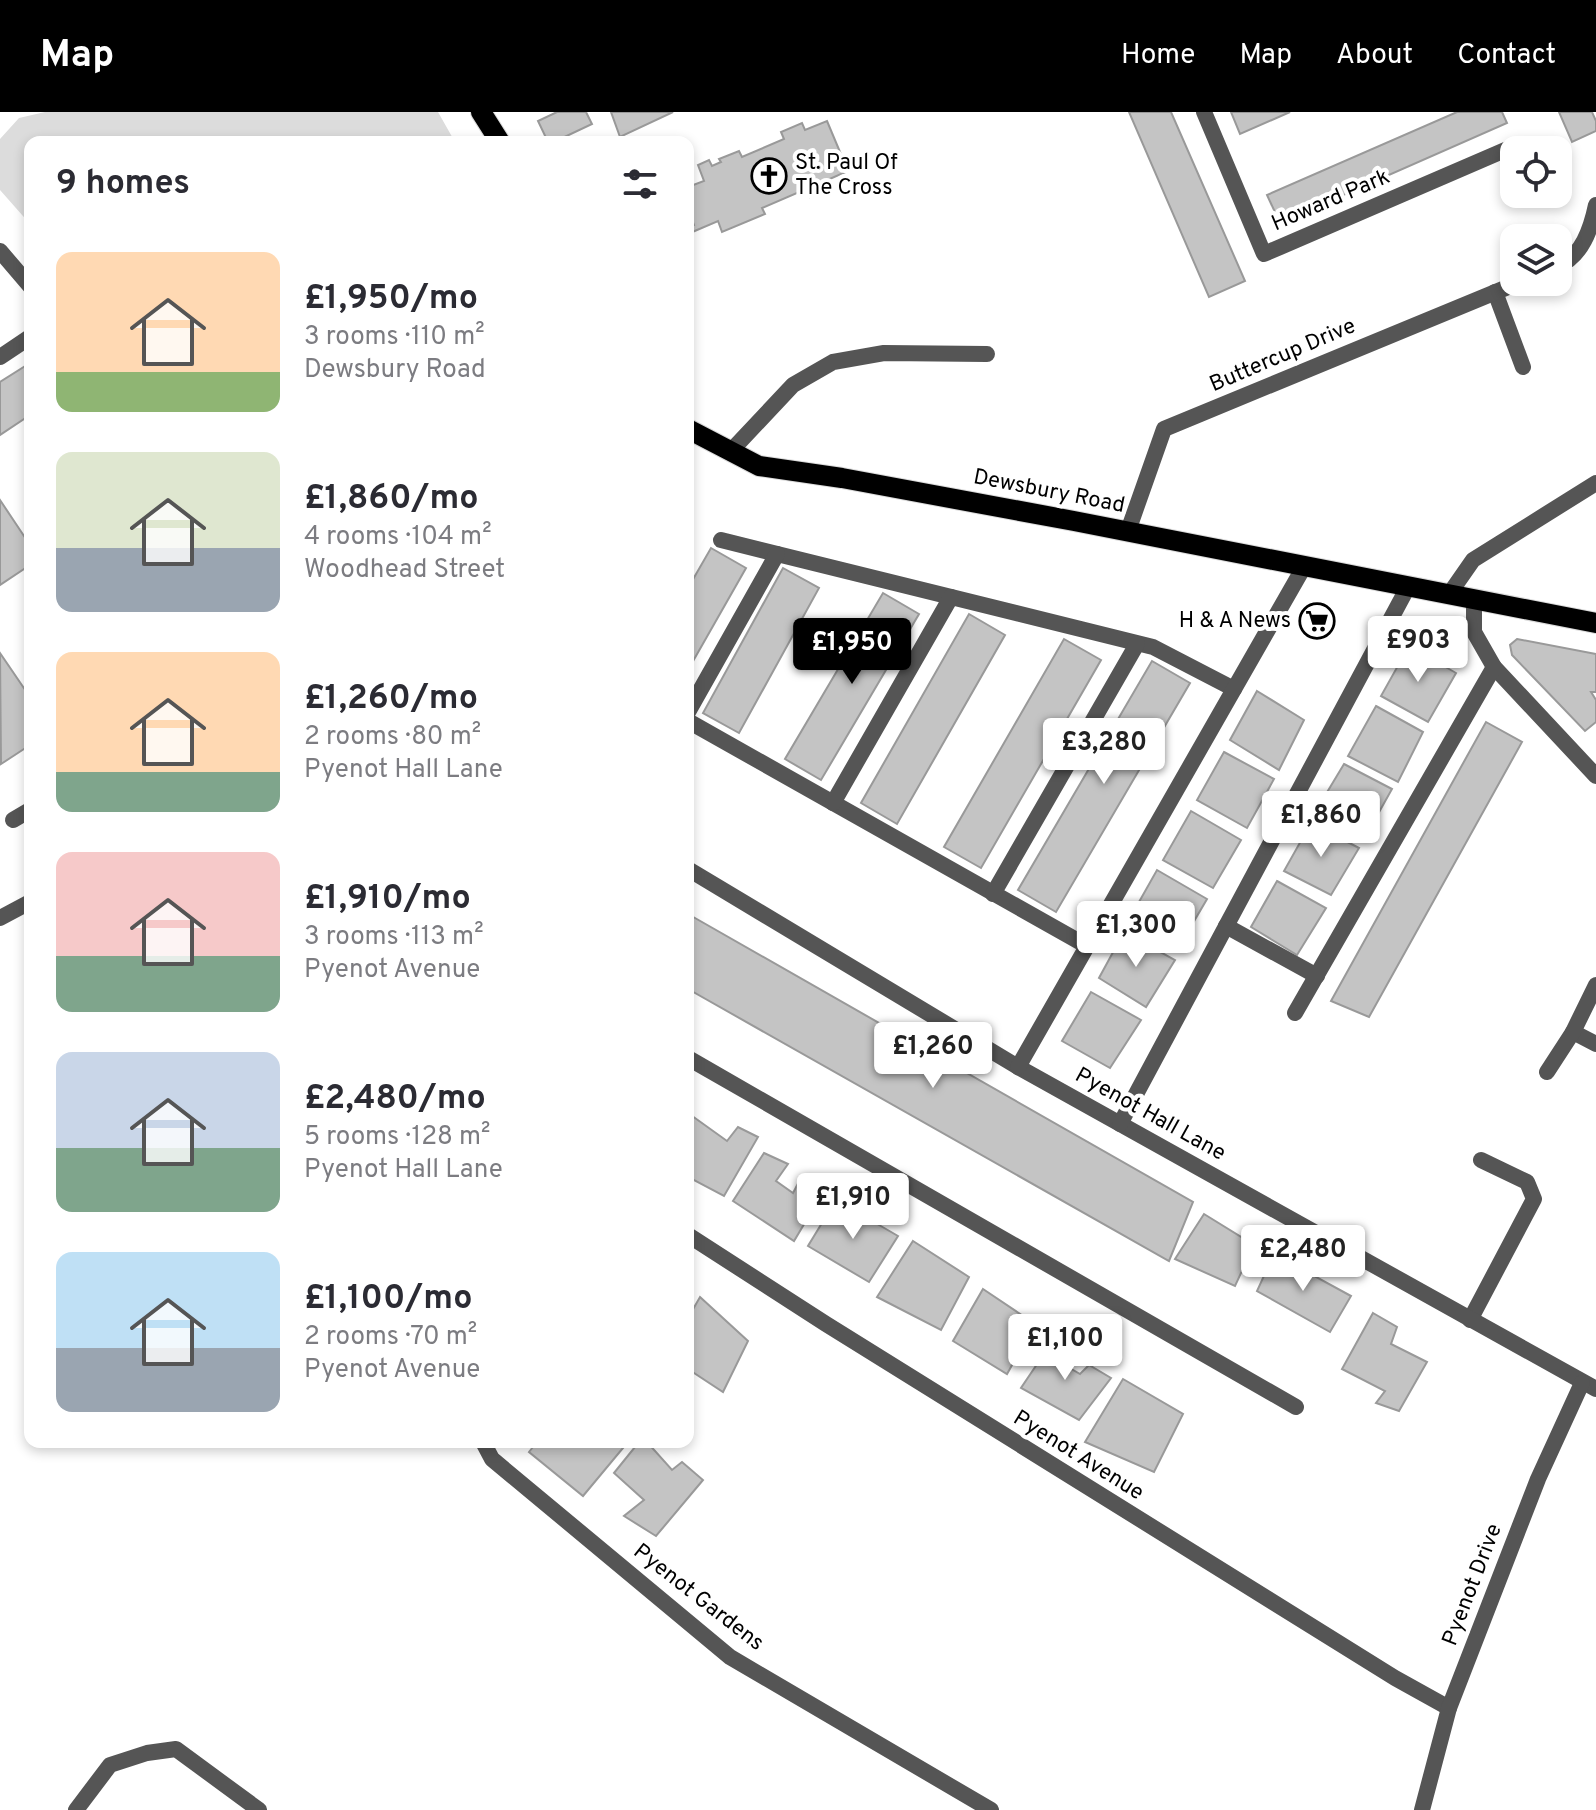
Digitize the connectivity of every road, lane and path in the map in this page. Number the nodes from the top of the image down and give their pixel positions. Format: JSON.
{"nodes":[{"id":1,"x":481,"y":112,"type":"edge"},
{"id":2,"x":1204,"y":112,"type":"edge"},
{"id":3,"x":496,"y":136,"type":"edge"},
{"id":4,"x":1500,"y":152,"type":"edge"},
{"id":5,"x":1596,"y":205,"type":"edge"},
{"id":6,"x":0,"y":251,"type":"edge"},
{"id":7,"x":1572,"y":256,"type":"edge"},
{"id":8,"x":24,"y":279,"type":"edge"},
{"id":9,"x":1500,"y":290,"type":"edge"},
{"id":10,"x":1495,"y":292,"type":"junction"},
{"id":11,"x":24,"y":341,"type":"edge"},
{"id":12,"x":987,"y":354,"type":"dead end"},
{"id":13,"x":0,"y":357,"type":"edge"},
{"id":14,"x":1523,"y":367,"type":"dead end"},
{"id":15,"x":694,"y":436,"type":"edge"},
{"id":16,"x":730,"y":452,"type":"junction"},
{"id":17,"x":1596,"y":483,"type":"edge"},
{"id":18,"x":1128,"y":531,"type":"junction"},
{"id":19,"x":721,"y":540,"type":"dead end"},
{"id":20,"x":777,"y":554,"type":"junction"},
{"id":21,"x":1305,"y":565,"type":"junction"},
{"id":22,"x":1409,"y":585,"type":"junction"},
{"id":23,"x":1450,"y":593,"type":"junction"},
{"id":24,"x":951,"y":597,"type":"junction"},
{"id":25,"x":1474,"y":598,"type":"junction"},
{"id":26,"x":1596,"y":623,"type":"edge"},
{"id":27,"x":1137,"y":644,"type":"junction"},
{"id":28,"x":1494,"y":667,"type":"junction"},
{"id":29,"x":1234,"y":689,"type":"junction"},
{"id":30,"x":694,"y":701,"type":"edge"},
{"id":31,"x":694,"y":724,"type":"edge"},
{"id":32,"x":1596,"y":776,"type":"edge"},
{"id":33,"x":833,"y":803,"type":"junction"},
{"id":34,"x":24,"y":814,"type":"edge"},
{"id":35,"x":13,"y":820,"type":"dead end"},
{"id":36,"x":694,"y":873,"type":"edge"},
{"id":37,"x":993,"y":894,"type":"junction"},
{"id":38,"x":24,"y":905,"type":"edge"},
{"id":39,"x":0,"y":918,"type":"edge"},
{"id":40,"x":1226,"y":926,"type":"junction"},
{"id":41,"x":1087,"y":946,"type":"junction"},
{"id":42,"x":1317,"y":976,"type":"junction"},
{"id":43,"x":1596,"y":985,"type":"edge"},
{"id":44,"x":1295,"y":1013,"type":"dead end"},
{"id":45,"x":1573,"y":1032,"type":"junction"},
{"id":46,"x":1596,"y":1044,"type":"edge"},
{"id":47,"x":694,"y":1061,"type":"edge"},
{"id":48,"x":1018,"y":1067,"type":"junction"},
{"id":49,"x":1547,"y":1072,"type":"dead end"},
{"id":50,"x":1120,"y":1124,"type":"junction"},
{"id":51,"x":1481,"y":1160,"type":"dead end"},
{"id":52,"x":694,"y":1239,"type":"edge"},
{"id":53,"x":1470,"y":1320,"type":"junction"},
{"id":54,"x":1589,"y":1386,"type":"edge"},
{"id":55,"x":1296,"y":1407,"type":"dead end"},
{"id":56,"x":486,"y":1448,"type":"edge"},
{"id":57,"x":1449,"y":1708,"type":"junction"},
{"id":58,"x":76,"y":1810,"type":"edge"},
{"id":59,"x":259,"y":1810,"type":"edge"},
{"id":60,"x":991,"y":1810,"type":"edge"},
{"id":61,"x":1422,"y":1810,"type":"edge"}],
"edges":[{"from":1,"to":3,"type":"main road"},
{"from":2,"to":4,"type":"street","name":"Howard Park"},
{"from":5,"to":7,"type":"street"},
{"from":6,"to":8,"type":"street"},
{"from":9,"to":10,"type":"street","name":"Buttercup Drive"},
{"from":10,"to":14,"type":"street"},
{"from":10,"to":18,"type":"street","name":"Buttercup Drive"},
{"from":11,"to":13,"type":"street"},
{"from":12,"to":16,"type":"street"},
{"from":15,"to":16,"type":"main road","name":"Dewsbury Road"},
{"from":16,"to":18,"type":"main road","name":"Dewsbury Road"},
{"from":17,"to":23,"type":"street"},
{"from":18,"to":21,"type":"main road","name":"Dewsbury Road"},
{"from":19,"to":20,"type":"street"},
{"from":20,"to":24,"type":"street"},
{"from":20,"to":30,"type":"street"},
{"from":21,"to":22,"type":"main road","name":"Dewsbury Road"},
{"from":21,"to":29,"type":"street"},
{"from":22,"to":23,"type":"main road","name":"Dewsbury Road"},
{"from":22,"to":40,"type":"street"},
{"from":23,"to":25,"type":"main road","name":"Dewsbury Road"},
{"from":24,"to":27,"type":"street"},
{"from":24,"to":33,"type":"street"},
{"from":25,"to":26,"type":"main road","name":"Dewsbury Road"},
{"from":25,"to":28,"type":"street"},
{"from":27,"to":29,"type":"street"},
{"from":27,"to":37,"type":"street"},
{"from":28,"to":32,"type":"street"},
{"from":28,"to":42,"type":"street"},
{"from":29,"to":41,"type":"street"},
{"from":31,"to":33,"type":"street"},
{"from":33,"to":37,"type":"street"},
{"from":34,"to":35,"type":"street"},
{"from":36,"to":48,"type":"street","name":"Pyenot Hall Lane"},
{"from":37,"to":41,"type":"street"},
{"from":38,"to":39,"type":"street"},
{"from":40,"to":42,"type":"street"},
{"from":40,"to":50,"type":"street"},
{"from":41,"to":48,"type":"street"},
{"from":42,"to":44,"type":"street"},
{"from":43,"to":45,"type":"street"},
{"from":45,"to":46,"type":"street"},
{"from":45,"to":49,"type":"street"},
{"from":47,"to":55,"type":"street"},
{"from":48,"to":50,"type":"street","name":"Pyenot Hall Lane"},
{"from":50,"to":53,"type":"street","name":"Pyenot Hall Lane"},
{"from":51,"to":53,"type":"street"},
{"from":52,"to":57,"type":"street","name":"Pyenot Avenue"},
{"from":53,"to":54,"type":"street","name":"Pyenot Hall Lane"},
{"from":54,"to":57,"type":"street","name":"Pyenot Drive"},
{"from":56,"to":60,"type":"street","name":"Pyenot Gardens"},
{"from":57,"to":61,"type":"street","name":"Pyenot Drive"},
{"from":58,"to":59,"type":"street"}]}
